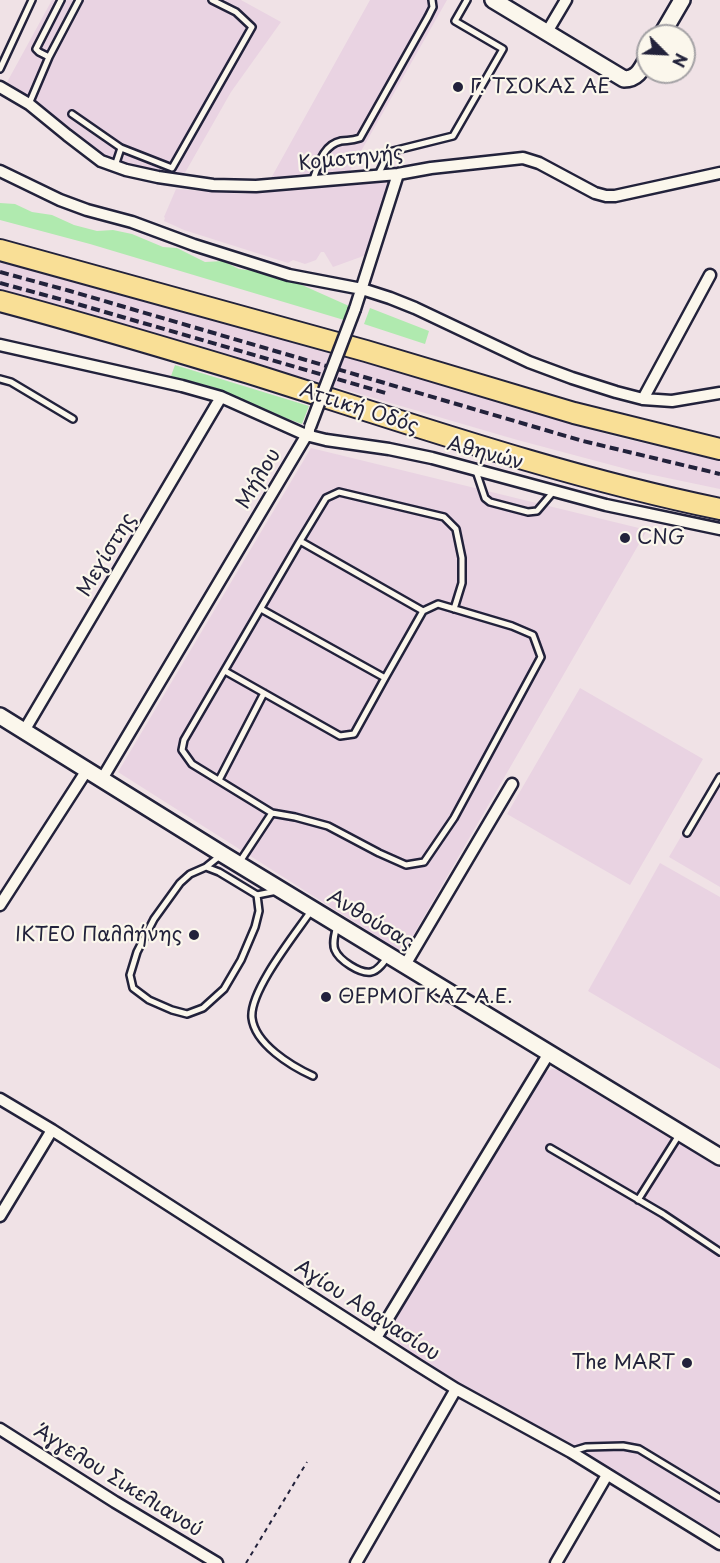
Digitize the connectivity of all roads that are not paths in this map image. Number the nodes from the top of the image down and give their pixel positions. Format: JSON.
{"nodes":[{"id":1,"x":32,"y":0,"type":"edge"},
{"id":2,"x":61,"y":0,"type":"edge"},
{"id":3,"x":80,"y":0,"type":"edge"},
{"id":4,"x":212,"y":0,"type":"edge"},
{"id":5,"x":432,"y":0,"type":"edge"},
{"id":6,"x":467,"y":0,"type":"edge"},
{"id":7,"x":492,"y":0,"type":"edge"},
{"id":8,"x":566,"y":0,"type":"edge"},
{"id":9,"x":682,"y":0,"type":"edge"},
{"id":10,"x":668,"y":24,"type":"edge"},
{"id":11,"x":547,"y":32,"type":"junction"},
{"id":12,"x":49,"y":57,"type":"junction"},
{"id":13,"x":0,"y":69,"type":"edge"},
{"id":14,"x":636,"y":76,"type":"edge"},
{"id":15,"x":0,"y":87,"type":"edge"},
{"id":16,"x":29,"y":105,"type":"junction"},
{"id":17,"x":72,"y":114,"type":"dead end"},
{"id":18,"x":121,"y":148,"type":"junction"},
{"id":19,"x":142,"y":156,"type":"junction"},
{"id":20,"x":114,"y":167,"type":"junction"},
{"id":21,"x":0,"y":171,"type":"edge"},
{"id":22,"x":137,"y":173,"type":"junction"},
{"id":23,"x":720,"y":173,"type":"edge"},
{"id":24,"x":398,"y":174,"type":"junction"},
{"id":25,"x":378,"y":176,"type":"junction"},
{"id":26,"x":312,"y":182,"type":"junction"},
{"id":27,"x":0,"y":250,"type":"edge"},
{"id":28,"x":710,"y":275,"type":"dead end"},
{"id":29,"x":362,"y":289,"type":"junction"},
{"id":30,"x":0,"y":301,"type":"edge"},
{"id":31,"x":0,"y":315,"type":"edge"},
{"id":32,"x":0,"y":345,"type":"edge"},
{"id":33,"x":249,"y":373,"type":"junction"},
{"id":34,"x":0,"y":379,"type":"edge"},
{"id":35,"x":720,"y":393,"type":"edge"},
{"id":36,"x":220,"y":397,"type":"junction"},
{"id":37,"x":643,"y":399,"type":"junction"},
{"id":38,"x":73,"y":418,"type":"dead end"},
{"id":39,"x":308,"y":431,"type":"junction"},
{"id":40,"x":720,"y":449,"type":"edge"},
{"id":41,"x":476,"y":470,"type":"junction"},
{"id":42,"x":554,"y":491,"type":"junction"},
{"id":43,"x":720,"y":509,"type":"edge"},
{"id":44,"x":720,"y":529,"type":"edge"},
{"id":45,"x":300,"y":541,"type":"junction"},
{"id":46,"x":261,"y":609,"type":"junction"},
{"id":47,"x":454,"y":609,"type":"junction"},
{"id":48,"x":423,"y":611,"type":"junction"},
{"id":49,"x":225,"y":670,"type":"junction"},
{"id":50,"x":386,"y":678,"type":"junction"},
{"id":51,"x":264,"y":693,"type":"junction"},
{"id":52,"x":0,"y":716,"type":"edge"},
{"id":53,"x":24,"y":731,"type":"junction"},
{"id":54,"x":87,"y":770,"type":"junction"},
{"id":55,"x":720,"y":777,"type":"edge"},
{"id":56,"x":102,"y":778,"type":"junction"},
{"id":57,"x":219,"y":780,"type":"junction"},
{"id":58,"x":512,"y":784,"type":"dead end"},
{"id":59,"x":272,"y":813,"type":"junction"},
{"id":60,"x":687,"y":833,"type":"dead end"},
{"id":61,"x":222,"y":854,"type":"junction"},
{"id":62,"x":238,"y":864,"type":"junction"},
{"id":63,"x":206,"y":867,"type":"junction"},
{"id":64,"x":282,"y":890,"type":"junction"},
{"id":65,"x":257,"y":895,"type":"junction"},
{"id":66,"x":0,"y":905,"type":"edge"},
{"id":67,"x":312,"y":909,"type":"junction"},
{"id":68,"x":338,"y":924,"type":"junction"},
{"id":69,"x":389,"y":955,"type":"junction"},
{"id":70,"x":405,"y":965,"type":"junction"},
{"id":71,"x":549,"y":1053,"type":"junction"},
{"id":72,"x":313,"y":1076,"type":"dead end"},
{"id":73,"x":0,"y":1099,"type":"edge"},
{"id":74,"x":52,"y":1130,"type":"junction"},
{"id":75,"x":681,"y":1132,"type":"junction"},
{"id":76,"x":550,"y":1148,"type":"dead end"},
{"id":77,"x":720,"y":1157,"type":"edge"},
{"id":78,"x":639,"y":1200,"type":"junction"},
{"id":79,"x":0,"y":1216,"type":"edge"},
{"id":80,"x":720,"y":1252,"type":"edge"},
{"id":81,"x":376,"y":1338,"type":"junction"},
{"id":82,"x":456,"y":1389,"type":"junction"},
{"id":83,"x":0,"y":1429,"type":"edge"},
{"id":84,"x":571,"y":1452,"type":"junction"},
{"id":85,"x":607,"y":1475,"type":"junction"},
{"id":86,"x":720,"y":1498,"type":"edge"},
{"id":87,"x":720,"y":1544,"type":"edge"},
{"id":88,"x":216,"y":1563,"type":"edge"},
{"id":89,"x":356,"y":1563,"type":"edge"},
{"id":90,"x":556,"y":1563,"type":"edge"}],
"edges":[{"from":1,"to":13,"type":"lane"},
{"from":2,"to":12,"type":"lane"},
{"from":3,"to":12,"type":"lane"},
{"from":4,"to":19,"type":"lane"},
{"from":5,"to":26,"type":"lane"},
{"from":6,"to":25,"type":"lane"},
{"from":7,"to":11,"type":"street"},
{"from":8,"to":11,"type":"street"},
{"from":9,"to":10,"type":"street"},
{"from":11,"to":14,"type":"street"},
{"from":12,"to":16,"type":"lane"},
{"from":15,"to":16,"type":"street","name":"Κομοτηνής"},
{"from":16,"to":20,"type":"street","name":"Κομοτηνής"},
{"from":17,"to":18,"type":"lane"},
{"from":18,"to":19,"type":"lane"},
{"from":18,"to":20,"type":"lane"},
{"from":19,"to":22,"type":"lane"},
{"from":20,"to":22,"type":"street","name":"Κομοτηνής"},
{"from":21,"to":29,"type":"street"},
{"from":22,"to":26,"type":"street","name":"Κομοτηνής"},
{"from":23,"to":24,"type":"street","name":"Κομοτηνής"},
{"from":24,"to":25,"type":"street","name":"Κομοτηνής"},
{"from":24,"to":29,"type":"street","name":"Μήλου"},
{"from":25,"to":26,"type":"street","name":"Κομοτηνής"},
{"from":27,"to":40,"type":"highway"},
{"from":28,"to":37,"type":"street"},
{"from":29,"to":37,"type":"street"},
{"from":29,"to":39,"type":"street","name":"Μήλου","bridge":true},
{"from":30,"to":33,"type":"highway","name":"Αττική Οδός"},
{"from":31,"to":33,"type":"highway"},
{"from":32,"to":36,"type":"street","name":"Αθηνών"},
{"from":33,"to":43,"type":"highway","name":"Αττική Οδός"},
{"from":34,"to":38,"type":"lane"},
{"from":35,"to":37,"type":"street"},
{"from":36,"to":39,"type":"street","name":"Αθηνών"},
{"from":36,"to":53,"type":"street","name":"Μεγίστης"},
{"from":39,"to":41,"type":"street","name":"Αθηνών"},
{"from":39,"to":56,"type":"street","name":"Μήλου"},
{"from":41,"to":42,"type":"street","name":"Αθηνών"},
{"from":41,"to":42,"type":"lane"},
{"from":42,"to":44,"type":"street","name":"Αθηνών"},
{"from":45,"to":46,"type":"lane"},
{"from":45,"to":47,"type":"lane"},
{"from":45,"to":48,"type":"lane"},
{"from":46,"to":49,"type":"lane"},
{"from":46,"to":50,"type":"lane"},
{"from":47,"to":48,"type":"lane"},
{"from":47,"to":59,"type":"lane"},
{"from":48,"to":50,"type":"lane"},
{"from":49,"to":51,"type":"lane"},
{"from":49,"to":57,"type":"lane"},
{"from":50,"to":51,"type":"lane"},
{"from":51,"to":57,"type":"lane"},
{"from":52,"to":53,"type":"street","name":"Ανθούσας"},
{"from":53,"to":54,"type":"street","name":"Ανθούσας"},
{"from":54,"to":56,"type":"street","name":"Ανθούσας"},
{"from":54,"to":66,"type":"street"},
{"from":55,"to":60,"type":"lane"},
{"from":56,"to":61,"type":"street","name":"Ανθούσας"},
{"from":57,"to":59,"type":"lane"},
{"from":58,"to":70,"type":"street"},
{"from":59,"to":62,"type":"lane"},
{"from":61,"to":62,"type":"street","name":"Ανθούσας"},
{"from":61,"to":63,"type":"lane"},
{"from":62,"to":64,"type":"street","name":"Ανθούσας"},
{"from":63,"to":65,"type":"lane"},
{"from":63,"to":65,"type":"lane"},
{"from":64,"to":65,"type":"lane"},
{"from":64,"to":67,"type":"street","name":"Ανθούσας"},
{"from":67,"to":68,"type":"street","name":"Ανθούσας"},
{"from":67,"to":72,"type":"lane"},
{"from":68,"to":69,"type":"street","name":"Ανθούσας"},
{"from":68,"to":69,"type":"lane"},
{"from":69,"to":70,"type":"street","name":"Ανθούσας"},
{"from":70,"to":71,"type":"street","name":"Ανθούσας"},
{"from":71,"to":75,"type":"street","name":"Ανθούσας"},
{"from":71,"to":81,"type":"street"},
{"from":73,"to":74,"type":"street","name":"Αγίου Αθανασίου"},
{"from":74,"to":79,"type":"street"},
{"from":74,"to":81,"type":"street","name":"Αγίου Αθανασίου"},
{"from":75,"to":77,"type":"street","name":"Ανθούσας"},
{"from":75,"to":78,"type":"lane"},
{"from":76,"to":78,"type":"lane"},
{"from":78,"to":80,"type":"lane"},
{"from":81,"to":82,"type":"street","name":"Αγίου Αθανασίου"},
{"from":82,"to":84,"type":"street","name":"Αγίου Αθανασίου"},
{"from":82,"to":89,"type":"street"},
{"from":83,"to":88,"type":"street","name":"Άγγελου Σικελιανού"},
{"from":84,"to":85,"type":"street","name":"Αγίου Αθανασίου"},
{"from":84,"to":86,"type":"lane"},
{"from":85,"to":87,"type":"street","name":"Αγίου Αθανασίου"},
{"from":85,"to":90,"type":"street"}]}
